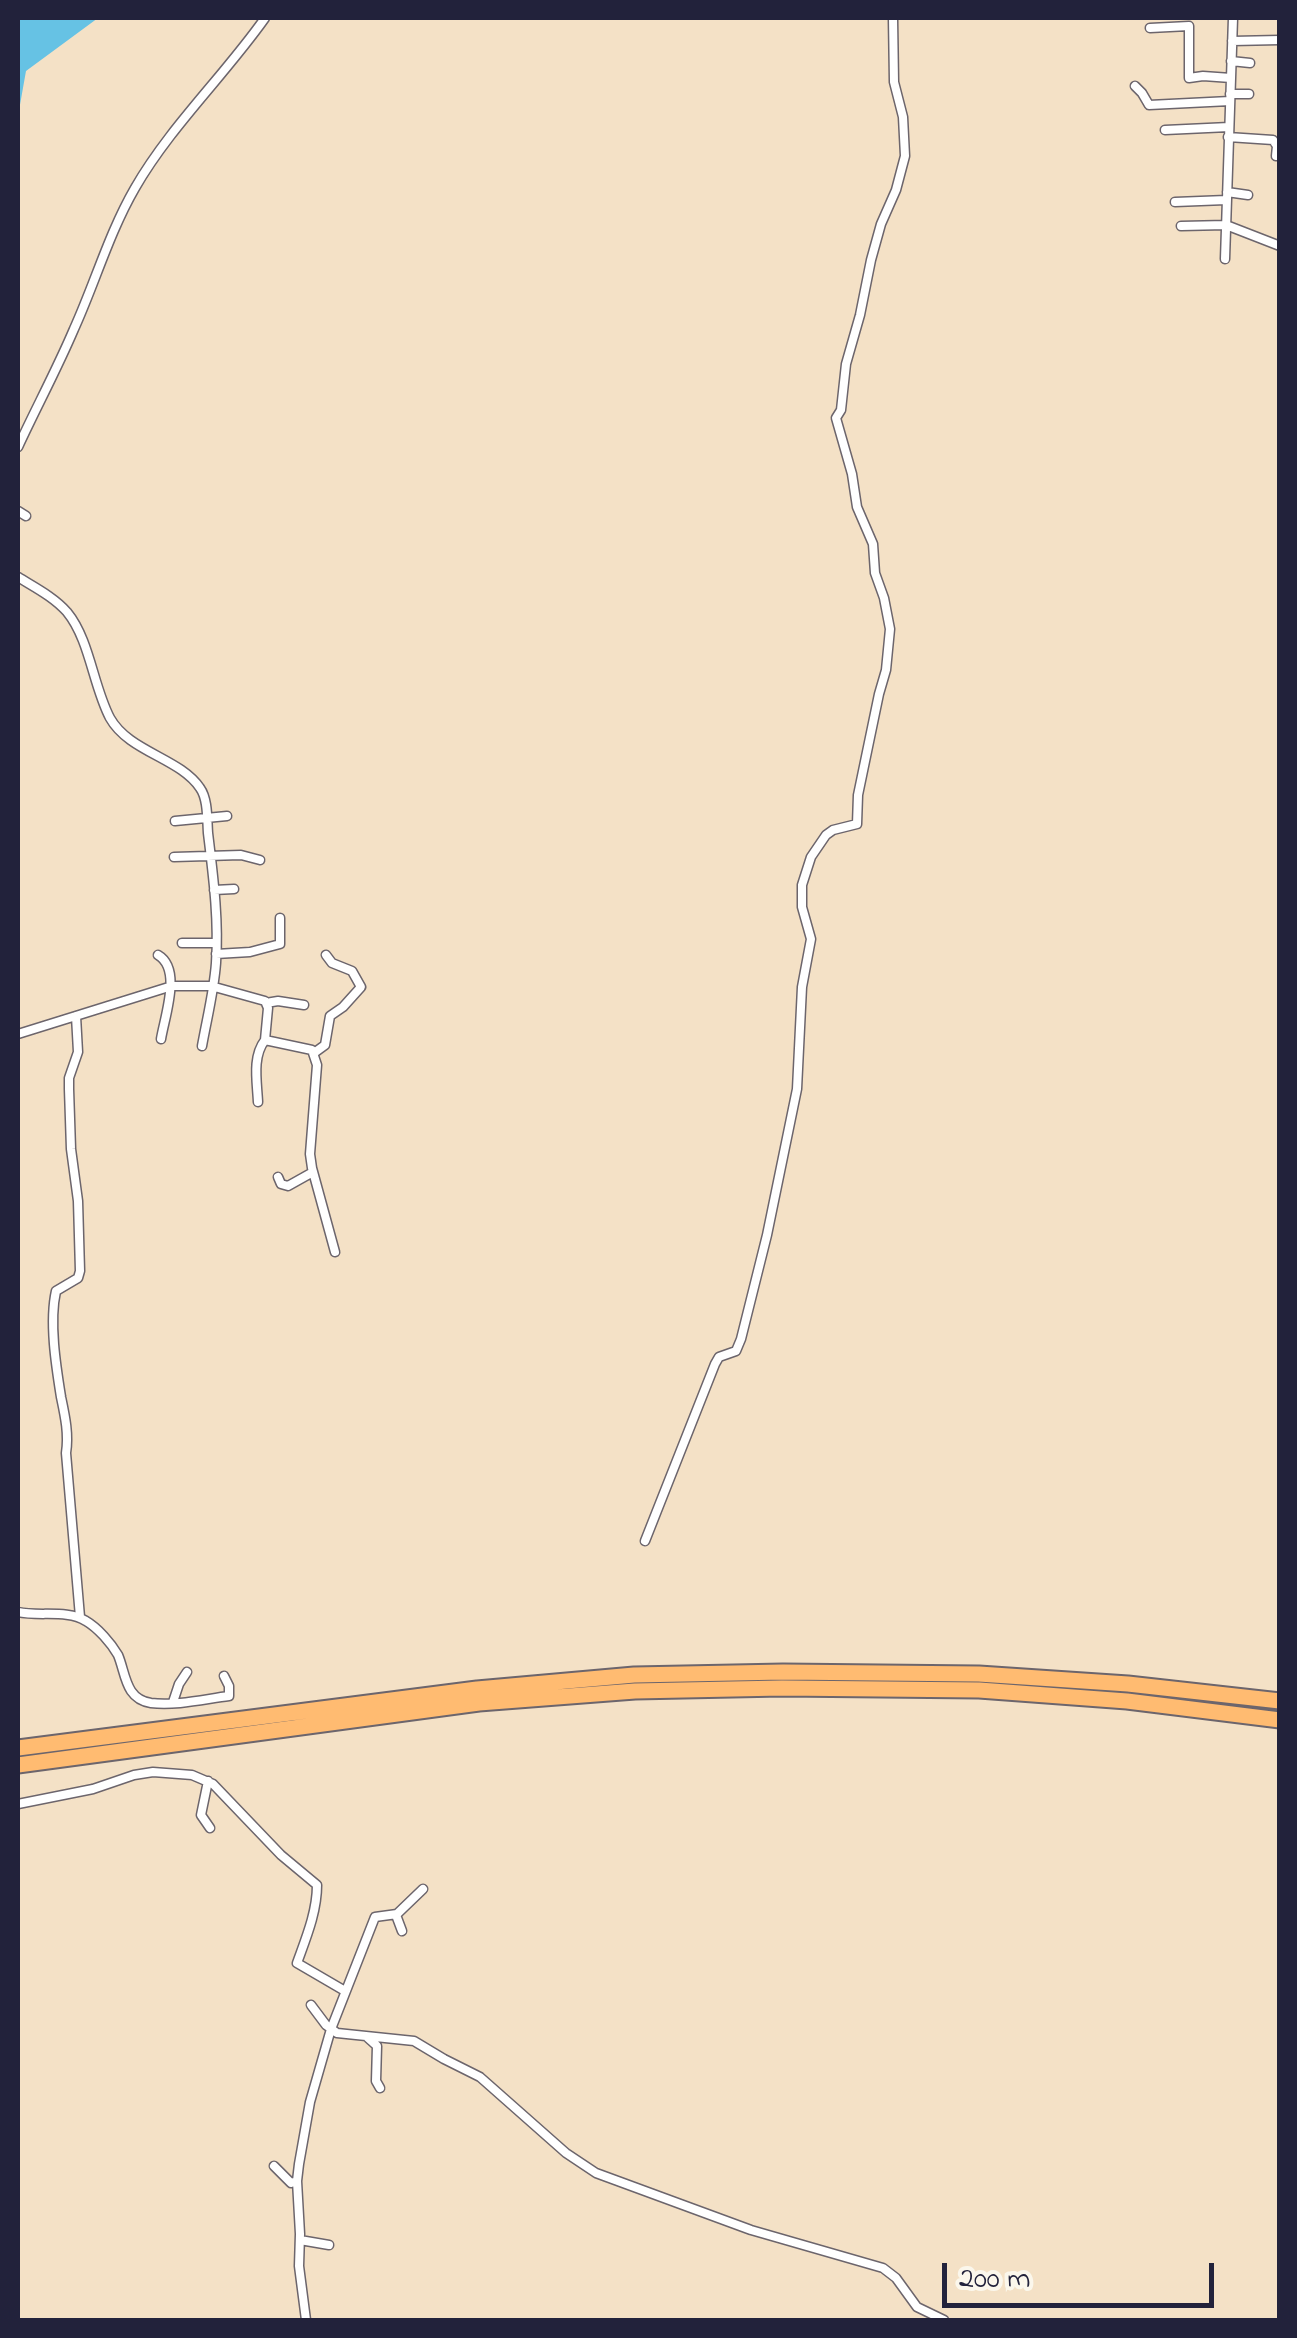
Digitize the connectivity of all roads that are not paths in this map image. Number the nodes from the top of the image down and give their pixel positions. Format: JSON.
{"nodes":[{"id":1,"x":265,"y":18,"type":"edge"},
{"id":2,"x":893,"y":18,"type":"edge"},
{"id":3,"x":1233,"y":18,"type":"edge"},
{"id":4,"x":1150,"y":28,"type":"dead end"},
{"id":5,"x":1280,"y":40,"type":"edge"},
{"id":6,"x":1232,"y":41,"type":"junction"},
{"id":7,"x":1231,"y":62,"type":"junction"},
{"id":8,"x":1250,"y":63,"type":"dead end"},
{"id":9,"x":1230,"y":78,"type":"junction"},
{"id":10,"x":1134,"y":86,"type":"dead end"},
{"id":11,"x":1249,"y":94,"type":"dead end"},
{"id":12,"x":1230,"y":97,"type":"junction"},
{"id":13,"x":1229,"y":127,"type":"junction"},
{"id":14,"x":1164,"y":130,"type":"dead end"},
{"id":15,"x":1228,"y":138,"type":"junction"},
{"id":16,"x":1280,"y":156,"type":"edge"},
{"id":17,"x":1248,"y":194,"type":"dead end"},
{"id":18,"x":1226,"y":196,"type":"junction"},
{"id":19,"x":1175,"y":202,"type":"dead end"},
{"id":20,"x":1226,"y":225,"type":"junction"},
{"id":21,"x":1181,"y":226,"type":"dead end"},
{"id":22,"x":1280,"y":246,"type":"edge"},
{"id":23,"x":1225,"y":259,"type":"dead end"},
{"id":24,"x":18,"y":447,"type":"edge"},
{"id":25,"x":18,"y":576,"type":"edge"},
{"id":26,"x":227,"y":816,"type":"dead end"},
{"id":27,"x":207,"y":817,"type":"junction"},
{"id":28,"x":175,"y":820,"type":"dead end"},
{"id":29,"x":211,"y":855,"type":"junction"},
{"id":30,"x":174,"y":857,"type":"dead end"},
{"id":31,"x":260,"y":860,"type":"dead end"},
{"id":32,"x":214,"y":890,"type":"junction"},
{"id":33,"x":234,"y":890,"type":"dead end"},
{"id":34,"x":280,"y":918,"type":"dead end"},
{"id":35,"x":182,"y":942,"type":"dead end"},
{"id":36,"x":216,"y":943,"type":"junction"},
{"id":37,"x":216,"y":954,"type":"junction"},
{"id":38,"x":158,"y":955,"type":"dead end"},
{"id":39,"x":326,"y":955,"type":"dead end"},
{"id":40,"x":171,"y":986,"type":"junction"},
{"id":41,"x":214,"y":986,"type":"junction"},
{"id":42,"x":266,"y":1002,"type":"junction"},
{"id":43,"x":304,"y":1005,"type":"dead end"},
{"id":44,"x":76,"y":1016,"type":"junction"},
{"id":45,"x":18,"y":1034,"type":"edge"},
{"id":46,"x":162,"y":1039,"type":"dead end"},
{"id":47,"x":265,"y":1040,"type":"junction"},
{"id":48,"x":202,"y":1046,"type":"dead end"},
{"id":49,"x":314,"y":1053,"type":"junction"},
{"id":50,"x":258,"y":1102,"type":"dead end"},
{"id":51,"x":313,"y":1172,"type":"junction"},
{"id":52,"x":278,"y":1177,"type":"dead end"},
{"id":53,"x":334,"y":1252,"type":"dead end"},
{"id":54,"x":645,"y":1540,"type":"dead end"},
{"id":55,"x":18,"y":1614,"type":"edge"},
{"id":56,"x":80,"y":1617,"type":"junction"},
{"id":57,"x":187,"y":1672,"type":"dead end"},
{"id":58,"x":224,"y":1676,"type":"dead end"},
{"id":59,"x":172,"y":1702,"type":"junction"},
{"id":60,"x":1280,"y":1702,"type":"edge"},
{"id":61,"x":1280,"y":1720,"type":"edge"},
{"id":62,"x":18,"y":1748,"type":"edge"},
{"id":63,"x":18,"y":1765,"type":"edge"},
{"id":64,"x":208,"y":1781,"type":"junction"},
{"id":65,"x":18,"y":1804,"type":"edge"},
{"id":66,"x":210,"y":1828,"type":"dead end"},
{"id":67,"x":423,"y":1889,"type":"dead end"},
{"id":68,"x":396,"y":1914,"type":"junction"},
{"id":69,"x":402,"y":1931,"type":"dead end"},
{"id":70,"x":345,"y":1991,"type":"junction"},
{"id":71,"x":311,"y":2005,"type":"dead end"},
{"id":72,"x":330,"y":2030,"type":"junction"},
{"id":73,"x":367,"y":2037,"type":"junction"},
{"id":74,"x":380,"y":2088,"type":"dead end"},
{"id":75,"x":274,"y":2166,"type":"dead end"},
{"id":76,"x":297,"y":2182,"type":"junction"},
{"id":77,"x":300,"y":2240,"type":"junction"},
{"id":78,"x":329,"y":2245,"type":"dead end"},
{"id":79,"x":306,"y":2320,"type":"edge"},
{"id":80,"x":944,"y":2320,"type":"edge"}],
"edges":[{"from":1,"to":24,"type":"street"},
{"from":2,"to":54,"type":"street"},
{"from":3,"to":6,"type":"street"},
{"from":4,"to":9,"type":"street"},
{"from":5,"to":6,"type":"street"},
{"from":6,"to":7,"type":"street"},
{"from":7,"to":8,"type":"street"},
{"from":7,"to":9,"type":"street"},
{"from":9,"to":12,"type":"street"},
{"from":10,"to":12,"type":"street"},
{"from":11,"to":12,"type":"street"},
{"from":12,"to":13,"type":"street"},
{"from":13,"to":14,"type":"street"},
{"from":13,"to":15,"type":"street"},
{"from":15,"to":16,"type":"street"},
{"from":15,"to":18,"type":"street"},
{"from":17,"to":18,"type":"street"},
{"from":18,"to":19,"type":"street"},
{"from":18,"to":20,"type":"street"},
{"from":20,"to":21,"type":"street"},
{"from":20,"to":22,"type":"street"},
{"from":20,"to":23,"type":"street"},
{"from":25,"to":27,"type":"street"},
{"from":26,"to":27,"type":"street"},
{"from":27,"to":28,"type":"street"},
{"from":27,"to":29,"type":"street"},
{"from":29,"to":30,"type":"street"},
{"from":29,"to":31,"type":"street"},
{"from":29,"to":32,"type":"street"},
{"from":32,"to":33,"type":"street"},
{"from":32,"to":36,"type":"street"},
{"from":34,"to":37,"type":"street"},
{"from":35,"to":36,"type":"street"},
{"from":36,"to":37,"type":"street"},
{"from":37,"to":41,"type":"street"},
{"from":38,"to":40,"type":"street"},
{"from":39,"to":49,"type":"street"},
{"from":40,"to":41,"type":"street"},
{"from":40,"to":44,"type":"street"},
{"from":40,"to":46,"type":"street"},
{"from":41,"to":42,"type":"street"},
{"from":41,"to":48,"type":"street"},
{"from":42,"to":43,"type":"street"},
{"from":42,"to":47,"type":"street"},
{"from":44,"to":45,"type":"street"},
{"from":44,"to":56,"type":"street"},
{"from":47,"to":49,"type":"street"},
{"from":47,"to":50,"type":"street"},
{"from":49,"to":51,"type":"street"},
{"from":51,"to":52,"type":"street"},
{"from":51,"to":53,"type":"street"},
{"from":55,"to":56,"type":"street"},
{"from":56,"to":59,"type":"street"},
{"from":57,"to":59,"type":"street"},
{"from":58,"to":59,"type":"street"},
{"from":60,"to":62,"type":"highway"},
{"from":61,"to":63,"type":"highway"},
{"from":64,"to":65,"type":"street"},
{"from":64,"to":66,"type":"street"},
{"from":64,"to":70,"type":"street"},
{"from":67,"to":68,"type":"street"},
{"from":68,"to":69,"type":"street"},
{"from":68,"to":70,"type":"street"},
{"from":70,"to":72,"type":"street"},
{"from":71,"to":72,"type":"street"},
{"from":72,"to":73,"type":"street"},
{"from":72,"to":76,"type":"street"},
{"from":73,"to":74,"type":"street"},
{"from":73,"to":80,"type":"street"},
{"from":75,"to":76,"type":"street"},
{"from":76,"to":77,"type":"street"},
{"from":77,"to":78,"type":"street"},
{"from":77,"to":79,"type":"street"}]}
